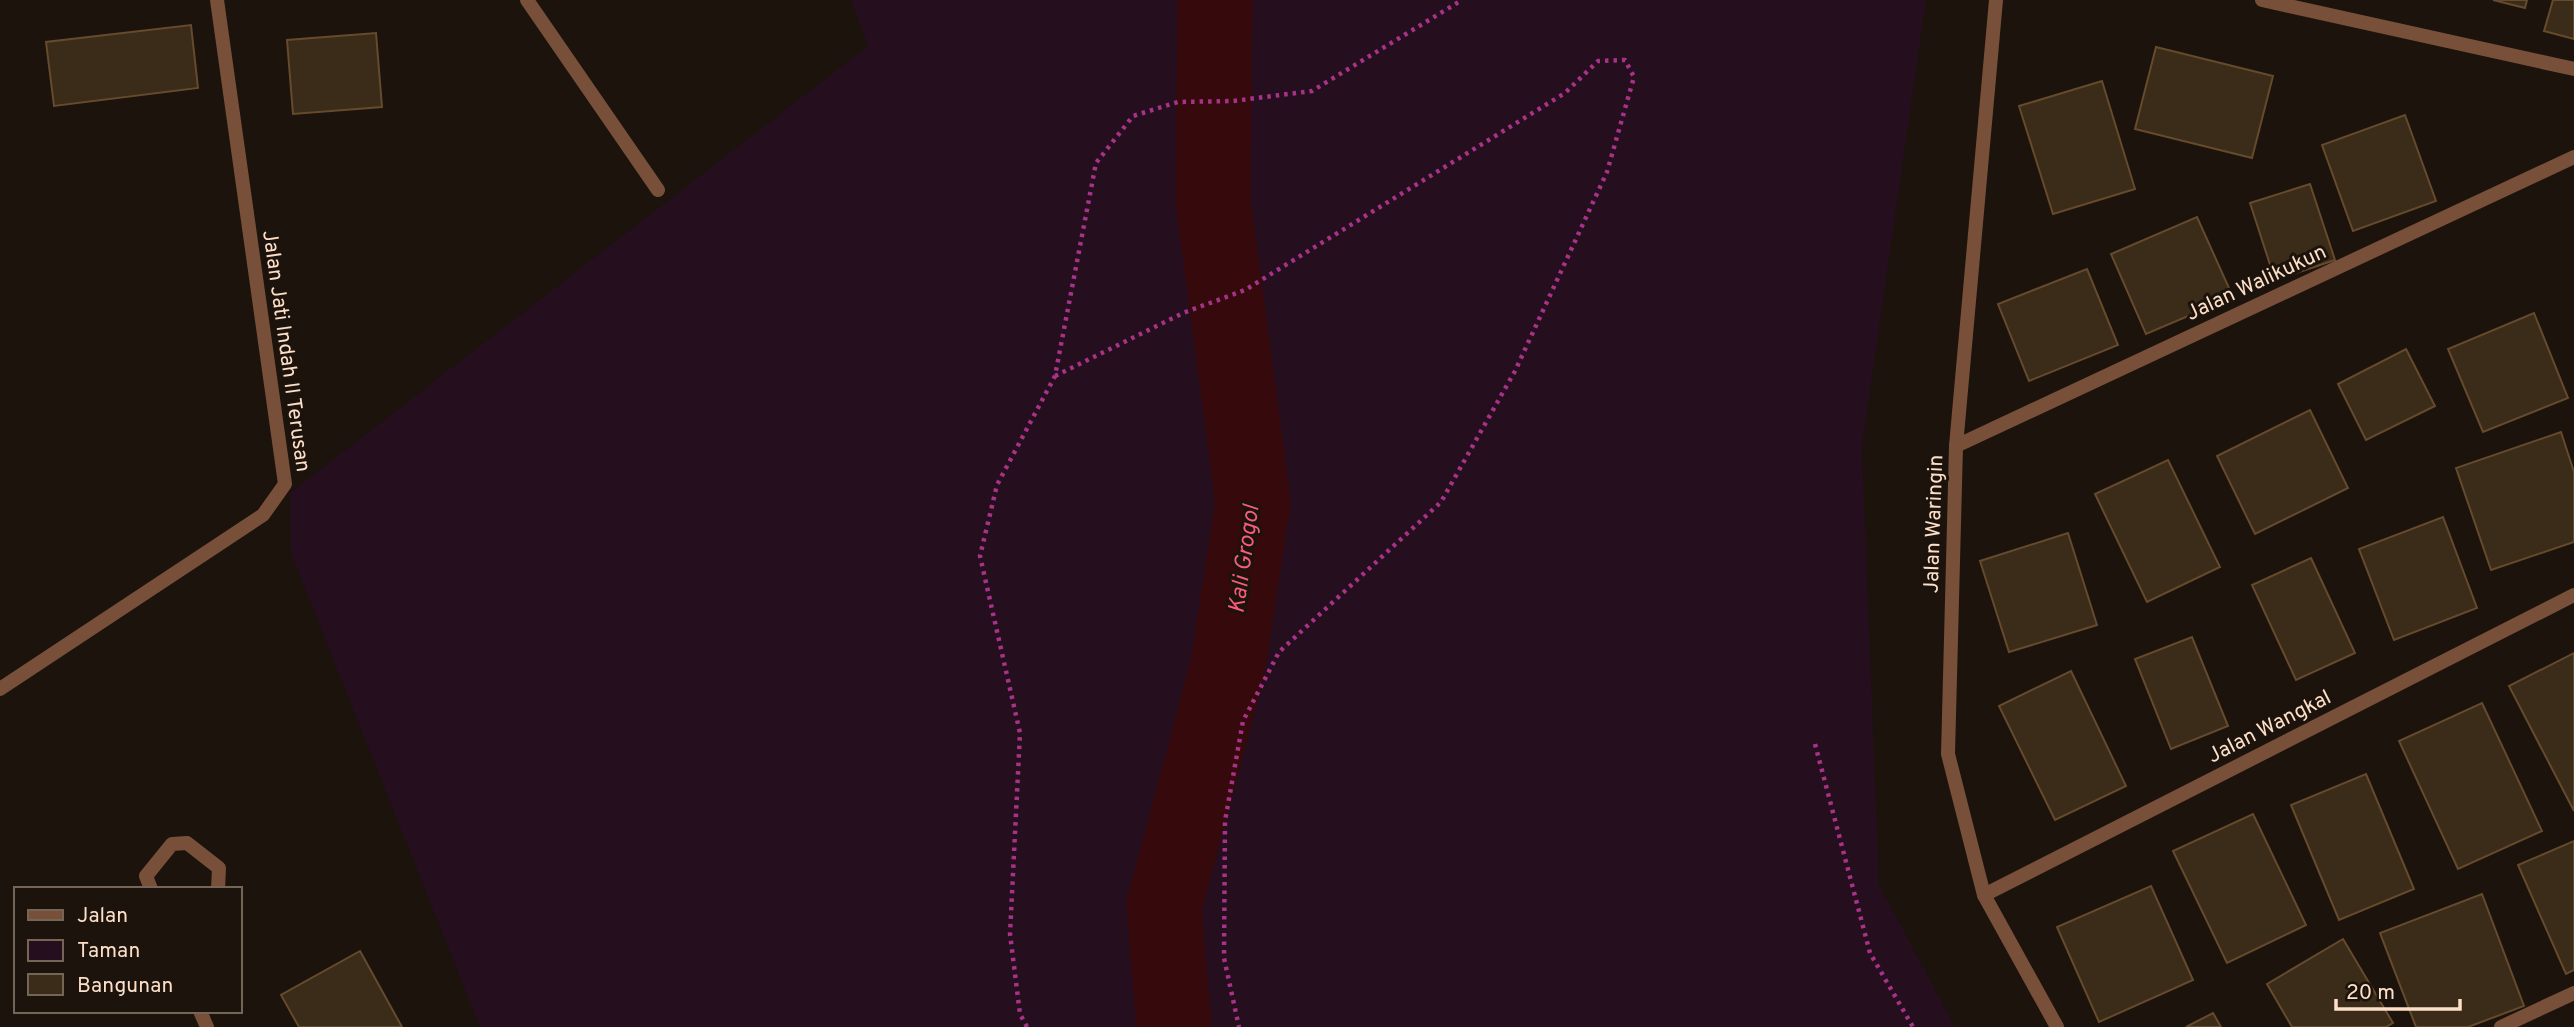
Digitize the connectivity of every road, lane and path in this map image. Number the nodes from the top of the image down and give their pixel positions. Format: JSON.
{"nodes":[{"id":1,"x":217,"y":0,"type":"edge"},
{"id":2,"x":527,"y":0,"type":"edge"},
{"id":3,"x":1462,"y":0,"type":"edge"},
{"id":4,"x":1996,"y":0,"type":"edge"},
{"id":5,"x":2262,"y":0,"type":"edge"},
{"id":6,"x":2574,"y":69,"type":"edge"},
{"id":7,"x":2574,"y":157,"type":"edge"},
{"id":8,"x":658,"y":190,"type":"dead end"},
{"id":9,"x":1055,"y":376,"type":"junction"},
{"id":10,"x":1956,"y":446,"type":"junction"},
{"id":11,"x":2574,"y":595,"type":"edge"},
{"id":12,"x":0,"y":688,"type":"edge"},
{"id":13,"x":1815,"y":744,"type":"dead end"},
{"id":14,"x":150,"y":887,"type":"edge"},
{"id":15,"x":218,"y":887,"type":"edge"},
{"id":16,"x":1983,"y":895,"type":"junction"},
{"id":17,"x":2574,"y":993,"type":"edge"},
{"id":18,"x":1027,"y":1027,"type":"edge"},
{"id":19,"x":1239,"y":1027,"type":"edge"},
{"id":20,"x":1913,"y":1027,"type":"edge"},
{"id":21,"x":2057,"y":1027,"type":"edge"},
{"id":22,"x":2501,"y":1027,"type":"edge"}],
"edges":[{"from":1,"to":12,"type":"street","name":"Jalan Jati Indah II Terusan"},
{"from":2,"to":8,"type":"street"},
{"from":3,"to":9,"type":"path"},
{"from":4,"to":10,"type":"street","name":"Jalan Waringin"},
{"from":5,"to":6,"type":"street"},
{"from":7,"to":10,"type":"street","name":"Jalan Walikukun"},
{"from":9,"to":18,"type":"path"},
{"from":9,"to":19,"type":"path"},
{"from":10,"to":16,"type":"street","name":"Jalan Waringin"},
{"from":11,"to":16,"type":"street","name":"Jalan Wangkal"},
{"from":13,"to":20,"type":"path"},
{"from":14,"to":15,"type":"street"},
{"from":16,"to":21,"type":"street","name":"Jalan Waringin"},
{"from":17,"to":22,"type":"street"}]}
